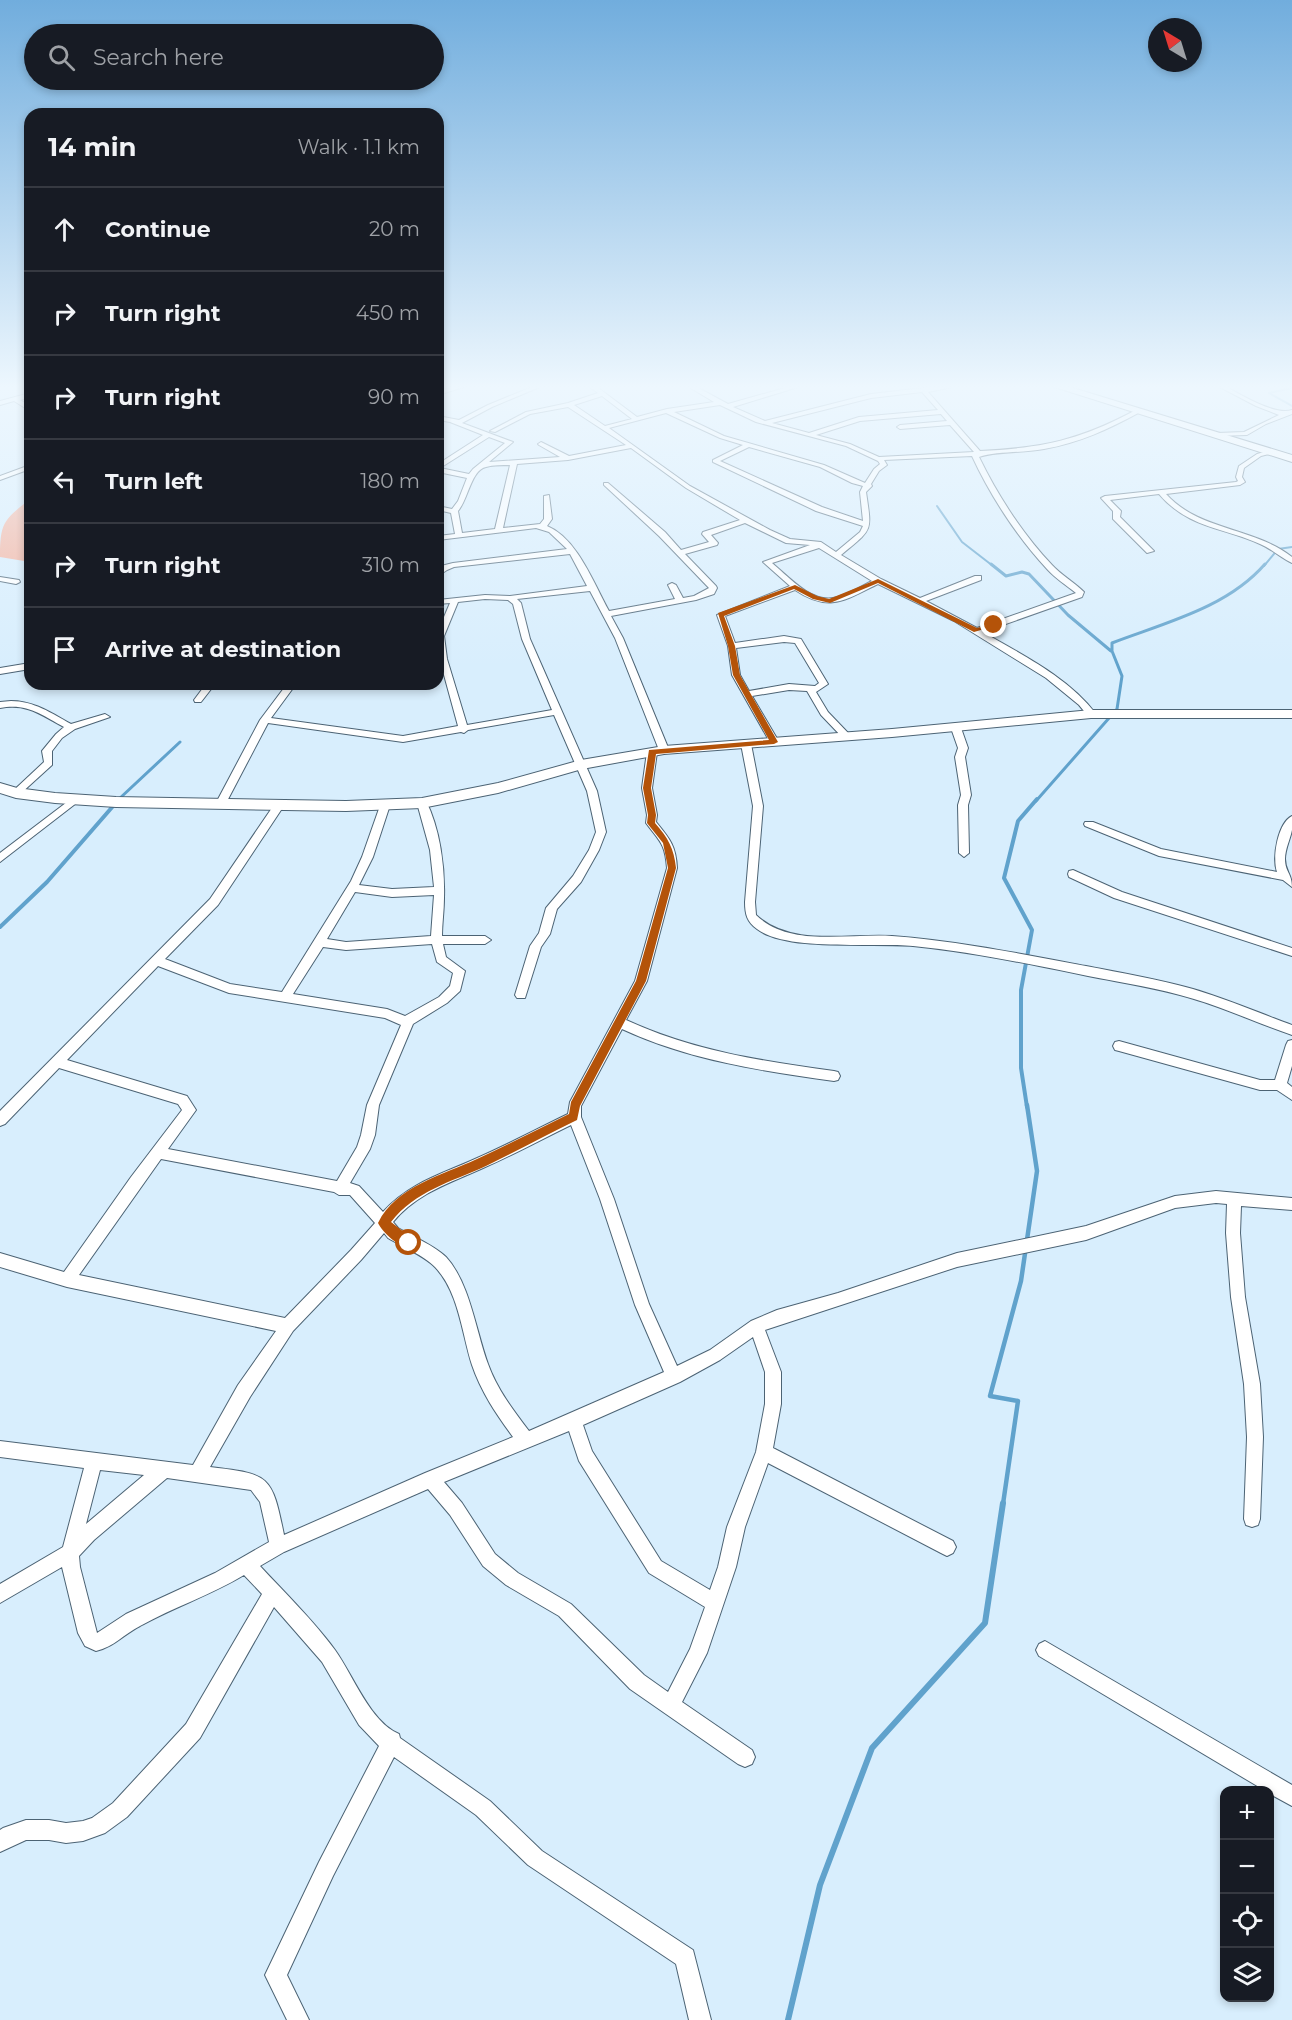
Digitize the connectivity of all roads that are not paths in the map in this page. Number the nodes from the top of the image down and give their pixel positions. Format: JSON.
{"nodes":[{"id":1,"x":469,"y":478,"type":"edge"},
{"id":2,"x":511,"y":478,"type":"edge"},
{"id":3,"x":676,"y":478,"type":"edge"},
{"id":4,"x":752,"y":478,"type":"edge"},
{"id":5,"x":847,"y":478,"type":"edge"},
{"id":6,"x":872,"y":478,"type":"edge"},
{"id":7,"x":987,"y":478,"type":"edge"},
{"id":8,"x":1239,"y":478,"type":"edge"},
{"id":9,"x":606,"y":484,"type":"dead end"},
{"id":10,"x":868,"y":486,"type":"junction"},
{"id":11,"x":1160,"y":491,"type":"junction"},
{"id":12,"x":547,"y":496,"type":"dead end"},
{"id":13,"x":444,"y":509,"type":"edge"},
{"id":14,"x":454,"y":511,"type":"junction"},
{"id":15,"x":746,"y":520,"type":"junction"},
{"id":16,"x":867,"y":525,"type":"junction"},
{"id":17,"x":543,"y":526,"type":"junction"},
{"id":18,"x":499,"y":529,"type":"junction"},
{"id":19,"x":459,"y":535,"type":"junction"},
{"id":20,"x":444,"y":537,"type":"edge"},
{"id":21,"x":820,"y":545,"type":"junction"},
{"id":22,"x":573,"y":551,"type":"junction"},
{"id":23,"x":1150,"y":551,"type":"dead end"},
{"id":24,"x":678,"y":553,"type":"junction"},
{"id":25,"x":837,"y":555,"type":"junction"},
{"id":26,"x":1292,"y":561,"type":"edge"},
{"id":27,"x":444,"y":568,"type":"edge"},
{"id":28,"x":978,"y":578,"type":"dead end"},
{"id":29,"x":0,"y":579,"type":"edge"},
{"id":30,"x":878,"y":581,"type":"junction"},
{"id":31,"x":16,"y":582,"type":"dead end"},
{"id":32,"x":672,"y":585,"type":"dead end"},
{"id":33,"x":795,"y":587,"type":"junction"},
{"id":34,"x":592,"y":588,"type":"junction"},
{"id":35,"x":510,"y":598,"type":"junction"},
{"id":36,"x":455,"y":601,"type":"junction"},
{"id":37,"x":680,"y":601,"type":"junction"},
{"id":38,"x":919,"y":601,"type":"junction"},
{"id":39,"x":444,"y":602,"type":"edge"},
{"id":40,"x":606,"y":614,"type":"junction"},
{"id":41,"x":444,"y":627,"type":"edge"},
{"id":42,"x":977,"y":631,"type":"junction"},
{"id":43,"x":732,"y":646,"type":"junction"},
{"id":44,"x":444,"y":662,"type":"edge"},
{"id":45,"x":24,"y":667,"type":"edge"},
{"id":46,"x":0,"y":671,"type":"edge"},
{"id":47,"x":206,"y":690,"type":"edge"},
{"id":48,"x":288,"y":690,"type":"edge"},
{"id":49,"x":811,"y":690,"type":"junction"},
{"id":50,"x":747,"y":694,"type":"junction"},
{"id":51,"x":198,"y":700,"type":"dead end"},
{"id":52,"x":0,"y":705,"type":"edge"},
{"id":53,"x":556,"y":712,"type":"junction"},
{"id":54,"x":1091,"y":714,"type":"junction"},
{"id":55,"x":1292,"y":714,"type":"edge"},
{"id":56,"x":105,"y":717,"type":"dead end"},
{"id":57,"x":265,"y":720,"type":"junction"},
{"id":58,"x":69,"y":726,"type":"junction"},
{"id":59,"x":956,"y":728,"type":"junction"},
{"id":60,"x":464,"y":729,"type":"junction"},
{"id":61,"x":846,"y":736,"type":"junction"},
{"id":62,"x":774,"y":742,"type":"junction"},
{"id":63,"x":746,"y":744,"type":"junction"},
{"id":64,"x":658,"y":751,"type":"junction"},
{"id":65,"x":581,"y":765,"type":"junction"},
{"id":66,"x":0,"y":788,"type":"edge"},
{"id":67,"x":16,"y":793,"type":"junction"},
{"id":68,"x":75,"y":800,"type":"junction"},
{"id":69,"x":221,"y":803,"type":"junction"},
{"id":70,"x":422,"y":803,"type":"junction"},
{"id":71,"x":280,"y":804,"type":"junction"},
{"id":72,"x":385,"y":805,"type":"junction"},
{"id":73,"x":1292,"y":819,"type":"edge"},
{"id":74,"x":1089,"y":824,"type":"dead end"},
{"id":75,"x":964,"y":853,"type":"dead end"},
{"id":76,"x":0,"y":858,"type":"edge"},
{"id":77,"x":1073,"y":874,"type":"dead end"},
{"id":78,"x":1288,"y":880,"type":"edge"},
{"id":79,"x":354,"y":888,"type":"junction"},
{"id":80,"x":438,"y":891,"type":"junction"},
{"id":81,"x":436,"y":940,"type":"junction"},
{"id":82,"x":485,"y":940,"type":"dead end"},
{"id":83,"x":319,"y":942,"type":"junction"},
{"id":84,"x":1292,"y":952,"type":"edge"},
{"id":85,"x":158,"y":961,"type":"junction"},
{"id":86,"x":521,"y":995,"type":"dead end"},
{"id":87,"x":285,"y":997,"type":"junction"},
{"id":88,"x":406,"y":1022,"type":"junction"},
{"id":89,"x":619,"y":1022,"type":"junction"},
{"id":90,"x":1292,"y":1030,"type":"edge"},
{"id":91,"x":1292,"y":1046,"type":"edge"},
{"id":92,"x":1119,"y":1047,"type":"dead end"},
{"id":93,"x":57,"y":1062,"type":"junction"},
{"id":94,"x":834,"y":1077,"type":"dead end"},
{"id":95,"x":1280,"y":1085,"type":"junction"},
{"id":96,"x":1292,"y":1095,"type":"edge"},
{"id":97,"x":574,"y":1117,"type":"junction"},
{"id":98,"x":0,"y":1120,"type":"edge"},
{"id":99,"x":159,"y":1153,"type":"junction"},
{"id":100,"x":339,"y":1189,"type":"junction"},
{"id":101,"x":1234,"y":1198,"type":"junction"},
{"id":102,"x":1292,"y":1204,"type":"edge"},
{"id":103,"x":383,"y":1223,"type":"junction"},
{"id":104,"x":0,"y":1260,"type":"edge"},
{"id":105,"x":67,"y":1280,"type":"junction"},
{"id":106,"x":288,"y":1326,"type":"junction"},
{"id":107,"x":756,"y":1326,"type":"junction"},
{"id":108,"x":674,"y":1376,"type":"junction"},
{"id":109,"x":574,"y":1421,"type":"junction"},
{"id":110,"x":526,"y":1441,"type":"junction"},
{"id":111,"x":0,"y":1449,"type":"edge"},
{"id":112,"x":764,"y":1452,"type":"junction"},
{"id":113,"x":94,"y":1462,"type":"junction"},
{"id":114,"x":163,"y":1470,"type":"junction"},
{"id":115,"x":197,"y":1474,"type":"junction"},
{"id":116,"x":431,"y":1479,"type":"junction"},
{"id":117,"x":1252,"y":1519,"type":"dead end"},
{"id":118,"x":278,"y":1546,"type":"junction"},
{"id":119,"x":947,"y":1547,"type":"dead end"},
{"id":120,"x":70,"y":1553,"type":"junction"},
{"id":121,"x":246,"y":1564,"type":"junction"},
{"id":122,"x":0,"y":1593,"type":"edge"},
{"id":123,"x":272,"y":1593,"type":"junction"},
{"id":124,"x":715,"y":1603,"type":"junction"},
{"id":125,"x":1045,"y":1650,"type":"dead end"},
{"id":126,"x":671,"y":1705,"type":"junction"},
{"id":127,"x":392,"y":1741,"type":"junction"},
{"id":128,"x":745,"y":1757,"type":"dead end"},
{"id":129,"x":1292,"y":1796,"type":"edge"},
{"id":130,"x":0,"y":1842,"type":"edge"},
{"id":131,"x":298,"y":2020,"type":"edge"},
{"id":132,"x":700,"y":2020,"type":"edge"}],
"edges":[{"from":1,"to":14,"type":"street"},
{"from":2,"to":18,"type":"street"},
{"from":3,"to":15,"type":"street"},
{"from":4,"to":16,"type":"street"},
{"from":5,"to":10,"type":"street"},
{"from":6,"to":10,"type":"street"},
{"from":7,"to":42,"type":"street"},
{"from":8,"to":11,"type":"street"},
{"from":9,"to":24,"type":"street"},
{"from":10,"to":16,"type":"street"},
{"from":11,"to":23,"type":"street"},
{"from":11,"to":26,"type":"street"},
{"from":12,"to":17,"type":"street"},
{"from":13,"to":14,"type":"street"},
{"from":14,"to":19,"type":"street"},
{"from":15,"to":21,"type":"street"},
{"from":15,"to":24,"type":"street"},
{"from":16,"to":25,"type":"street"},
{"from":17,"to":18,"type":"street"},
{"from":17,"to":22,"type":"street"},
{"from":18,"to":19,"type":"street"},
{"from":19,"to":20,"type":"street"},
{"from":21,"to":25,"type":"street"},
{"from":21,"to":33,"type":"street"},
{"from":22,"to":27,"type":"street"},
{"from":22,"to":34,"type":"street"},
{"from":24,"to":37,"type":"street"},
{"from":25,"to":30,"type":"street"},
{"from":28,"to":38,"type":"street"},
{"from":29,"to":31,"type":"street"},
{"from":30,"to":33,"type":"street"},
{"from":30,"to":38,"type":"street"},
{"from":32,"to":37,"type":"street"},
{"from":33,"to":43,"type":"street"},
{"from":34,"to":35,"type":"street"},
{"from":34,"to":40,"type":"street"},
{"from":35,"to":36,"type":"street"},
{"from":35,"to":53,"type":"street"},
{"from":36,"to":39,"type":"street"},
{"from":36,"to":41,"type":"street"},
{"from":37,"to":40,"type":"street"},
{"from":38,"to":42,"type":"street"},
{"from":40,"to":64,"type":"street"},
{"from":42,"to":54,"type":"street"},
{"from":43,"to":49,"type":"street"},
{"from":43,"to":50,"type":"street"},
{"from":44,"to":60,"type":"street"},
{"from":45,"to":46,"type":"street"},
{"from":47,"to":51,"type":"street"},
{"from":48,"to":57,"type":"street"},
{"from":49,"to":50,"type":"street"},
{"from":49,"to":61,"type":"street"},
{"from":50,"to":62,"type":"street"},
{"from":52,"to":58,"type":"street"},
{"from":53,"to":60,"type":"street"},
{"from":53,"to":65,"type":"street"},
{"from":54,"to":55,"type":"main road"},
{"from":54,"to":59,"type":"main road"},
{"from":56,"to":58,"type":"street"},
{"from":57,"to":60,"type":"street"},
{"from":57,"to":69,"type":"street"},
{"from":58,"to":67,"type":"street"},
{"from":59,"to":61,"type":"main road"},
{"from":59,"to":75,"type":"street"},
{"from":61,"to":62,"type":"main road"},
{"from":62,"to":63,"type":"main road"},
{"from":63,"to":64,"type":"main road"},
{"from":63,"to":90,"type":"street"},
{"from":64,"to":65,"type":"main road"},
{"from":64,"to":89,"type":"street"},
{"from":65,"to":70,"type":"main road"},
{"from":65,"to":86,"type":"street"},
{"from":66,"to":67,"type":"main road"},
{"from":67,"to":68,"type":"main road"},
{"from":68,"to":69,"type":"main road"},
{"from":68,"to":76,"type":"street"},
{"from":69,"to":71,"type":"main road"},
{"from":70,"to":72,"type":"main road"},
{"from":70,"to":80,"type":"street"},
{"from":71,"to":72,"type":"main road"},
{"from":71,"to":85,"type":"street"},
{"from":72,"to":79,"type":"street"},
{"from":73,"to":78,"type":"street"},
{"from":74,"to":78,"type":"street"},
{"from":77,"to":84,"type":"street"},
{"from":79,"to":80,"type":"street"},
{"from":79,"to":83,"type":"street"},
{"from":80,"to":81,"type":"street"},
{"from":81,"to":82,"type":"street"},
{"from":81,"to":83,"type":"street"},
{"from":81,"to":88,"type":"street"},
{"from":83,"to":87,"type":"street"},
{"from":85,"to":87,"type":"street"},
{"from":85,"to":93,"type":"street"},
{"from":87,"to":88,"type":"street"},
{"from":88,"to":100,"type":"street"},
{"from":89,"to":94,"type":"street"},
{"from":89,"to":97,"type":"street"},
{"from":91,"to":95,"type":"street"},
{"from":92,"to":95,"type":"street"},
{"from":93,"to":98,"type":"street"},
{"from":93,"to":99,"type":"street"},
{"from":95,"to":96,"type":"street"},
{"from":97,"to":103,"type":"street"},
{"from":97,"to":108,"type":"street"},
{"from":99,"to":100,"type":"street"},
{"from":99,"to":105,"type":"street"},
{"from":100,"to":103,"type":"street"},
{"from":101,"to":102,"type":"street"},
{"from":101,"to":107,"type":"street"},
{"from":101,"to":117,"type":"street"},
{"from":103,"to":106,"type":"street"},
{"from":103,"to":110,"type":"street"},
{"from":104,"to":105,"type":"street"},
{"from":105,"to":106,"type":"street"},
{"from":106,"to":115,"type":"street"},
{"from":107,"to":108,"type":"street"},
{"from":107,"to":112,"type":"street"},
{"from":108,"to":109,"type":"street"},
{"from":109,"to":110,"type":"street"},
{"from":109,"to":124,"type":"street"},
{"from":110,"to":116,"type":"street"},
{"from":111,"to":113,"type":"street"},
{"from":112,"to":119,"type":"street"},
{"from":112,"to":124,"type":"street"},
{"from":113,"to":114,"type":"street"},
{"from":113,"to":120,"type":"street"},
{"from":114,"to":115,"type":"street"},
{"from":114,"to":120,"type":"street"},
{"from":115,"to":118,"type":"street"},
{"from":116,"to":118,"type":"street"},
{"from":116,"to":126,"type":"street"},
{"from":118,"to":121,"type":"street"},
{"from":120,"to":121,"type":"street"},
{"from":120,"to":122,"type":"street"},
{"from":121,"to":123,"type":"street"},
{"from":123,"to":127,"type":"street"},
{"from":123,"to":130,"type":"street"},
{"from":124,"to":126,"type":"street"},
{"from":125,"to":129,"type":"street"},
{"from":126,"to":128,"type":"street"},
{"from":127,"to":131,"type":"street"},
{"from":127,"to":132,"type":"street"}]}
